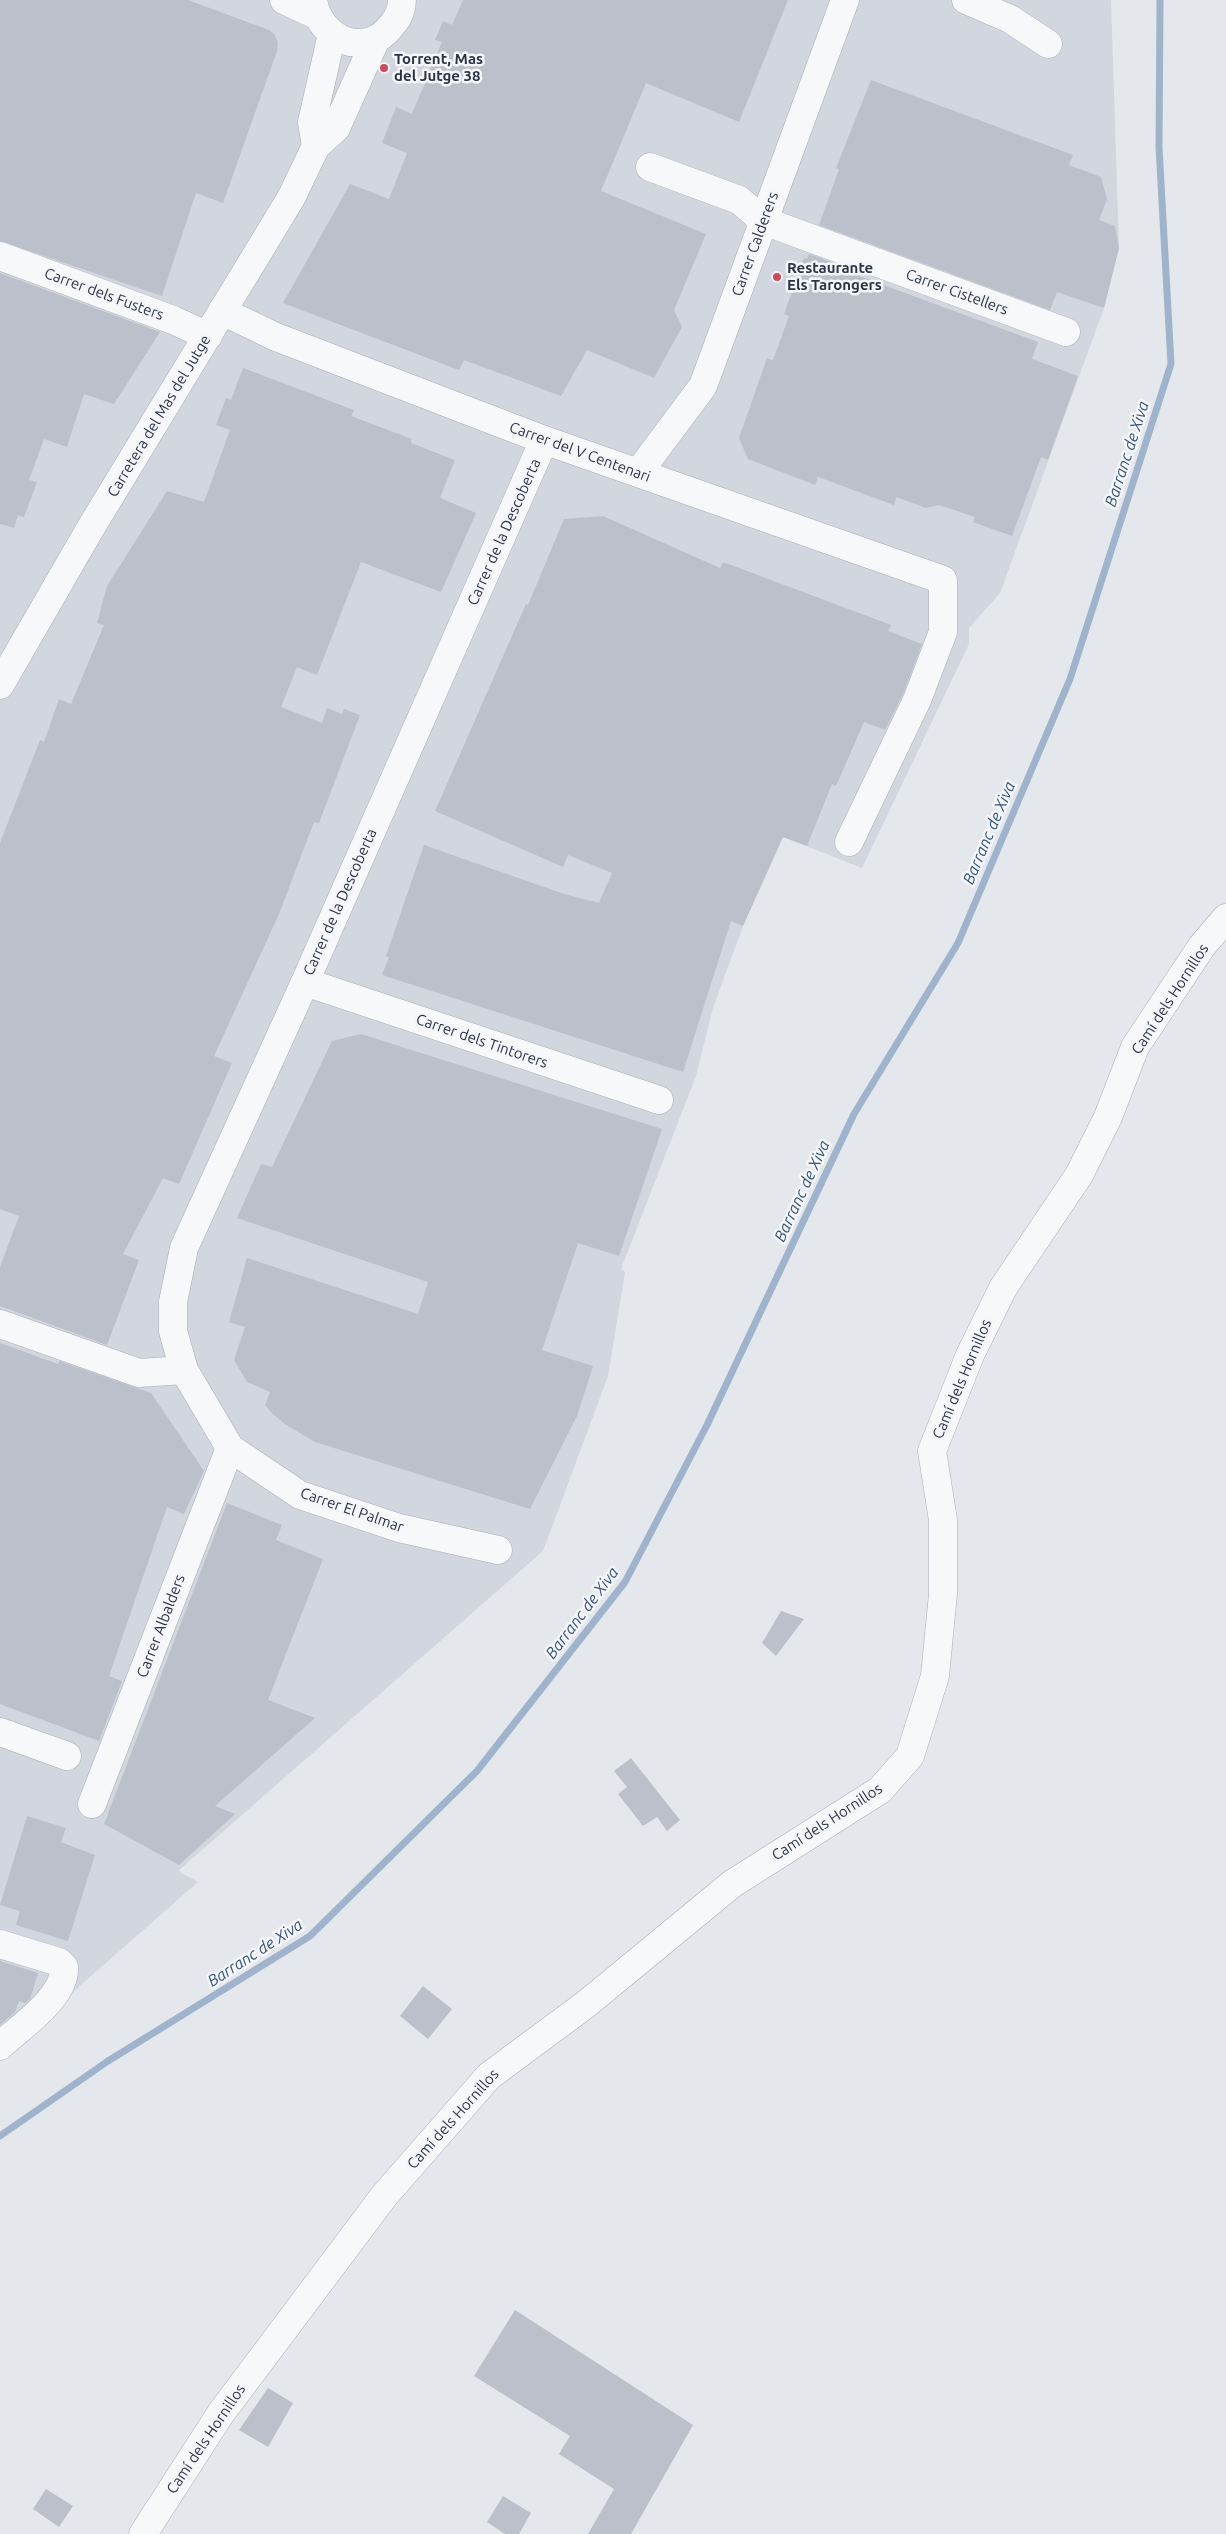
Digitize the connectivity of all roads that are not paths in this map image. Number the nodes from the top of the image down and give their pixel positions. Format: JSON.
{"nodes":[{"id":1,"x":284,"y":0,"type":"edge"},
{"id":2,"x":402,"y":0,"type":"edge"},
{"id":3,"x":845,"y":0,"type":"edge"},
{"id":4,"x":966,"y":0,"type":"edge"},
{"id":5,"x":321,"y":17,"type":"edge"},
{"id":6,"x":375,"y":41,"type":"junction"},
{"id":7,"x":1048,"y":44,"type":"dead end"},
{"id":8,"x":316,"y":146,"type":"junction"},
{"id":9,"x":650,"y":167,"type":"dead end"},
{"id":10,"x":764,"y":221,"type":"junction"},
{"id":11,"x":0,"y":256,"type":"edge"},
{"id":12,"x":222,"y":311,"type":"junction"},
{"id":13,"x":1066,"y":332,"type":"dead end"},
{"id":14,"x":208,"y":336,"type":"junction"},
{"id":15,"x":544,"y":440,"type":"junction"},
{"id":16,"x":638,"y":473,"type":"junction"},
{"id":17,"x":0,"y":686,"type":"edge"},
{"id":18,"x":849,"y":842,"type":"dead end"},
{"id":19,"x":1226,"y":918,"type":"edge"},
{"id":20,"x":305,"y":982,"type":"junction"},
{"id":21,"x":659,"y":1100,"type":"dead end"},
{"id":22,"x":0,"y":1324,"type":"edge"},
{"id":23,"x":184,"y":1370,"type":"junction"},
{"id":24,"x":230,"y":1448,"type":"junction"},
{"id":25,"x":498,"y":1550,"type":"dead end"},
{"id":26,"x":0,"y":1732,"type":"edge"},
{"id":27,"x":66,"y":1756,"type":"dead end"},
{"id":28,"x":92,"y":1804,"type":"dead end"},
{"id":29,"x":0,"y":1944,"type":"edge"},
{"id":30,"x":0,"y":2046,"type":"edge"},
{"id":31,"x":143,"y":2534,"type":"edge"}],
"edges":[{"from":1,"to":5,"type":"street"},
{"from":2,"to":6,"type":"street"},
{"from":3,"to":10,"type":"street","name":"Carrer Calderers"},
{"from":4,"to":7,"type":"street"},
{"from":5,"to":6,"type":"street"},
{"from":5,"to":8,"type":"street"},
{"from":6,"to":8,"type":"street","name":"Carretera del Mas del Jutge"},
{"from":8,"to":12,"type":"street","name":"Carretera del Mas del Jutge"},
{"from":9,"to":10,"type":"street","name":"Carrer Cistellers"},
{"from":10,"to":13,"type":"street","name":"Carrer Cistellers"},
{"from":10,"to":16,"type":"street","name":"Carrer Calderers"},
{"from":11,"to":14,"type":"street","name":"Carrer dels Fusters"},
{"from":12,"to":14,"type":"street","name":"Carretera del Mas del Jutge"},
{"from":12,"to":15,"type":"street","name":"Carrer del V Centenari"},
{"from":14,"to":17,"type":"street","name":"Carretera del Mas del Jutge"},
{"from":15,"to":16,"type":"street","name":"Carrer del V Centenari"},
{"from":15,"to":20,"type":"street","name":"Carrer de la Descoberta"},
{"from":16,"to":18,"type":"street","name":"Carrer del V Centenari"},
{"from":19,"to":31,"type":"street","name":"Camí dels Hornillos"},
{"from":20,"to":21,"type":"street","name":"Carrer dels Tintorers"},
{"from":20,"to":23,"type":"street","name":"Carrer de la Descoberta"},
{"from":22,"to":23,"type":"street"},
{"from":23,"to":24,"type":"street","name":"Carrer El Palmar"},
{"from":24,"to":25,"type":"street","name":"Carrer El Palmar"},
{"from":24,"to":28,"type":"street","name":"Carrer Albalders"},
{"from":26,"to":27,"type":"street"},
{"from":29,"to":30,"type":"street"}]}
